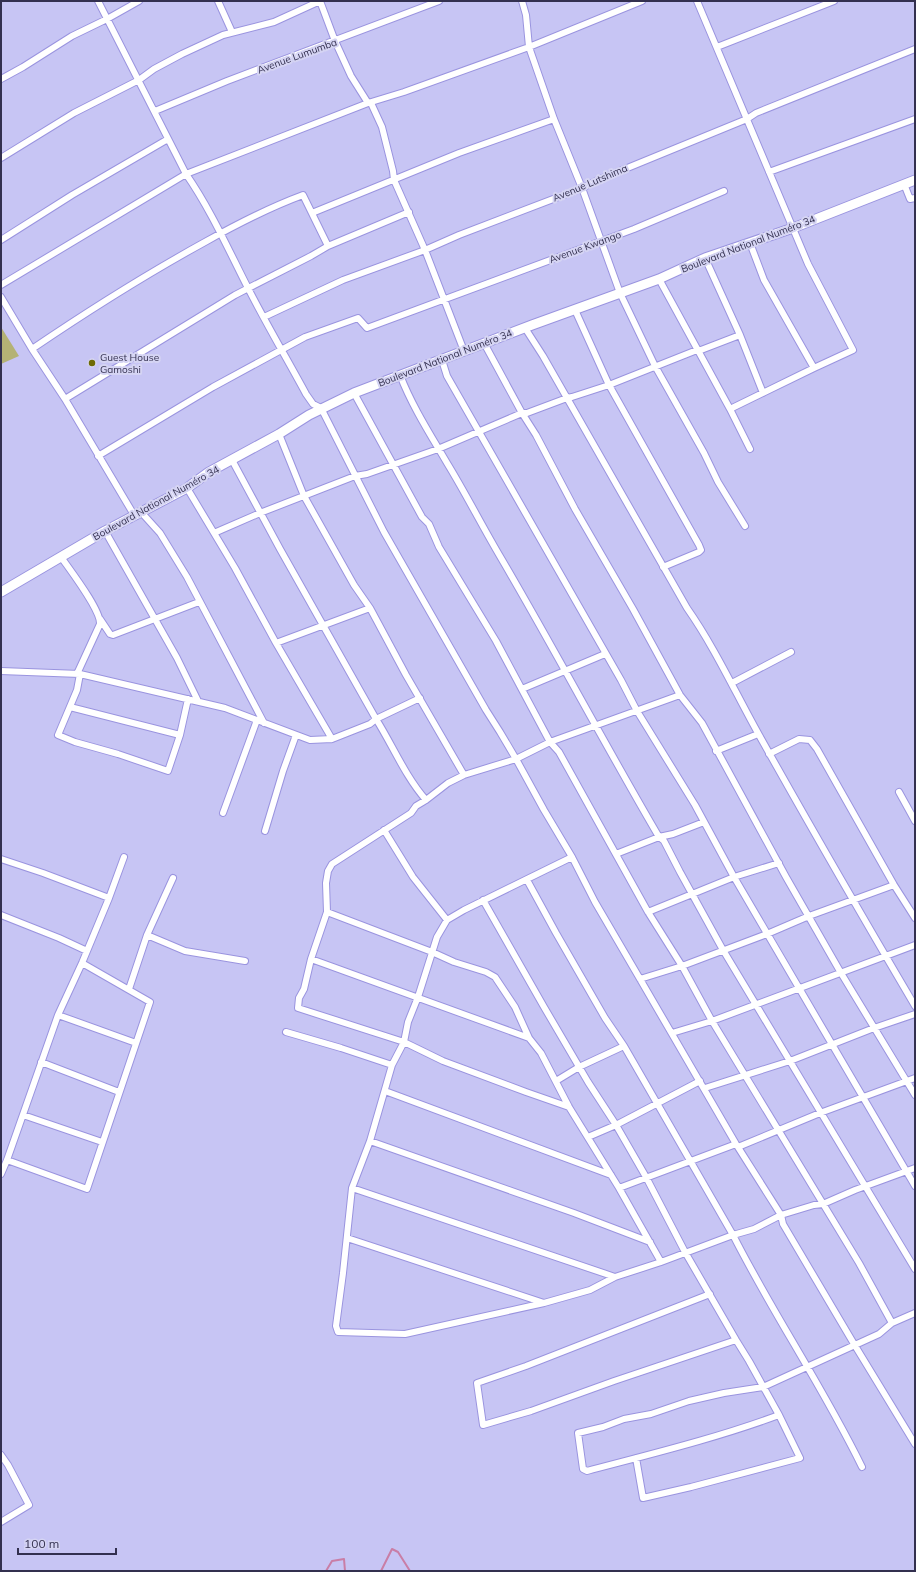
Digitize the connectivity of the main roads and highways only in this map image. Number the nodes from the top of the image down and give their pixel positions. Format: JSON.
{"nodes":[{"id":1,"x":915,"y":180,"type":"edge"},
{"id":2,"x":1,"y":592,"type":"edge"}],
"edges":[{"from":1,"to":2,"type":"main road","name":"Boulevard National Numéro 34"}]}
